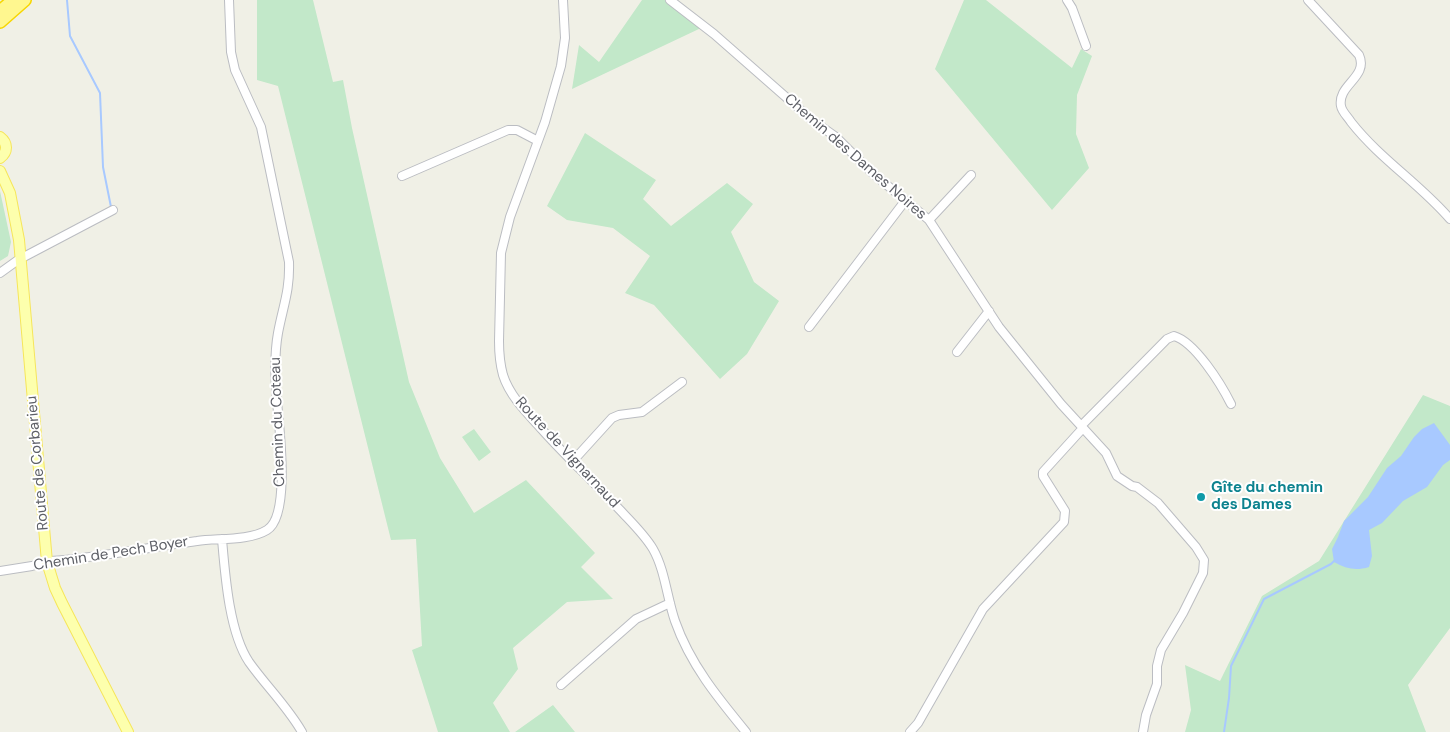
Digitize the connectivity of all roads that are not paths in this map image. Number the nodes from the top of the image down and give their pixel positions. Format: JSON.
{"nodes":[{"id":1,"x":25,"y":0,"type":"edge"},
{"id":2,"x":229,"y":0,"type":"edge"},
{"id":3,"x":563,"y":0,"type":"edge"},
{"id":4,"x":670,"y":0,"type":"edge"},
{"id":5,"x":1067,"y":0,"type":"edge"},
{"id":6,"x":1308,"y":0,"type":"edge"},
{"id":7,"x":15,"y":4,"type":"edge"},
{"id":8,"x":0,"y":11,"type":"edge"},
{"id":9,"x":0,"y":23,"type":"edge"},
{"id":10,"x":1086,"y":46,"type":"dead end"},
{"id":11,"x":0,"y":136,"type":"edge"},
{"id":12,"x":538,"y":141,"type":"junction"},
{"id":13,"x":2,"y":156,"type":"edge"},
{"id":14,"x":2,"y":175,"type":"edge"},
{"id":15,"x":971,"y":175,"type":"dead end"},
{"id":16,"x":402,"y":176,"type":"dead end"},
{"id":17,"x":906,"y":201,"type":"junction"},
{"id":18,"x":113,"y":210,"type":"dead end"},
{"id":19,"x":1450,"y":219,"type":"edge"},
{"id":20,"x":929,"y":220,"type":"junction"},
{"id":21,"x":21,"y":258,"type":"junction"},
{"id":22,"x":0,"y":273,"type":"edge"},
{"id":23,"x":989,"y":311,"type":"junction"},
{"id":24,"x":809,"y":328,"type":"dead end"},
{"id":25,"x":957,"y":352,"type":"dead end"},
{"id":26,"x":682,"y":382,"type":"dead end"},
{"id":27,"x":1231,"y":404,"type":"dead end"},
{"id":28,"x":1082,"y":427,"type":"junction"},
{"id":29,"x":572,"y":462,"type":"junction"},
{"id":30,"x":222,"y":539,"type":"junction"},
{"id":31,"x":47,"y":562,"type":"junction"},
{"id":32,"x":0,"y":571,"type":"edge"},
{"id":33,"x":670,"y":603,"type":"junction"},
{"id":34,"x":561,"y":685,"type":"dead end"},
{"id":35,"x":128,"y":732,"type":"edge"},
{"id":36,"x":302,"y":732,"type":"edge"},
{"id":37,"x":746,"y":732,"type":"edge"},
{"id":38,"x":910,"y":732,"type":"edge"},
{"id":39,"x":1143,"y":732,"type":"edge"}],
"edges":[{"from":1,"to":7,"type":"highway"},
{"from":2,"to":30,"type":"street","name":"Chemin du Coteau"},
{"from":3,"to":12,"type":"street","name":"Route de Vignarnaud"},
{"from":4,"to":17,"type":"street","name":"Chemin des Dames Noires"},
{"from":5,"to":10,"type":"street"},
{"from":6,"to":19,"type":"street"},
{"from":7,"to":8,"type":"highway"},
{"from":7,"to":9,"type":"highway"},
{"from":11,"to":13,"type":"main road","name":"Route de Corbarieu"},
{"from":12,"to":16,"type":"street"},
{"from":12,"to":29,"type":"street","name":"Route de Vignarnaud"},
{"from":13,"to":14,"type":"main road","name":"Route de Corbarieu"},
{"from":14,"to":21,"type":"main road","name":"Route de Corbarieu"},
{"from":15,"to":20,"type":"street"},
{"from":17,"to":20,"type":"street","name":"Chemin des Dames Noires"},
{"from":17,"to":24,"type":"street"},
{"from":18,"to":21,"type":"street"},
{"from":20,"to":23,"type":"street","name":"Chemin des Dames Noires"},
{"from":21,"to":22,"type":"street"},
{"from":21,"to":31,"type":"main road","name":"Route de Corbarieu"},
{"from":23,"to":25,"type":"street"},
{"from":23,"to":28,"type":"street","name":"Chemin des Dames Noires"},
{"from":26,"to":29,"type":"street"},
{"from":27,"to":28,"type":"street"},
{"from":28,"to":38,"type":"street"},
{"from":28,"to":39,"type":"street","name":"Chemin des Dames Noires"},
{"from":29,"to":33,"type":"street","name":"Route de Vignarnaud"},
{"from":30,"to":31,"type":"street","name":"Chemin de Pech Boyer"},
{"from":30,"to":36,"type":"street"},
{"from":31,"to":32,"type":"street","name":"Chemin de Pech Boyer"},
{"from":31,"to":35,"type":"main road","name":"Route de Corbarieu"},
{"from":33,"to":34,"type":"street"},
{"from":33,"to":37,"type":"street","name":"Route de Vignarnaud"}]}
